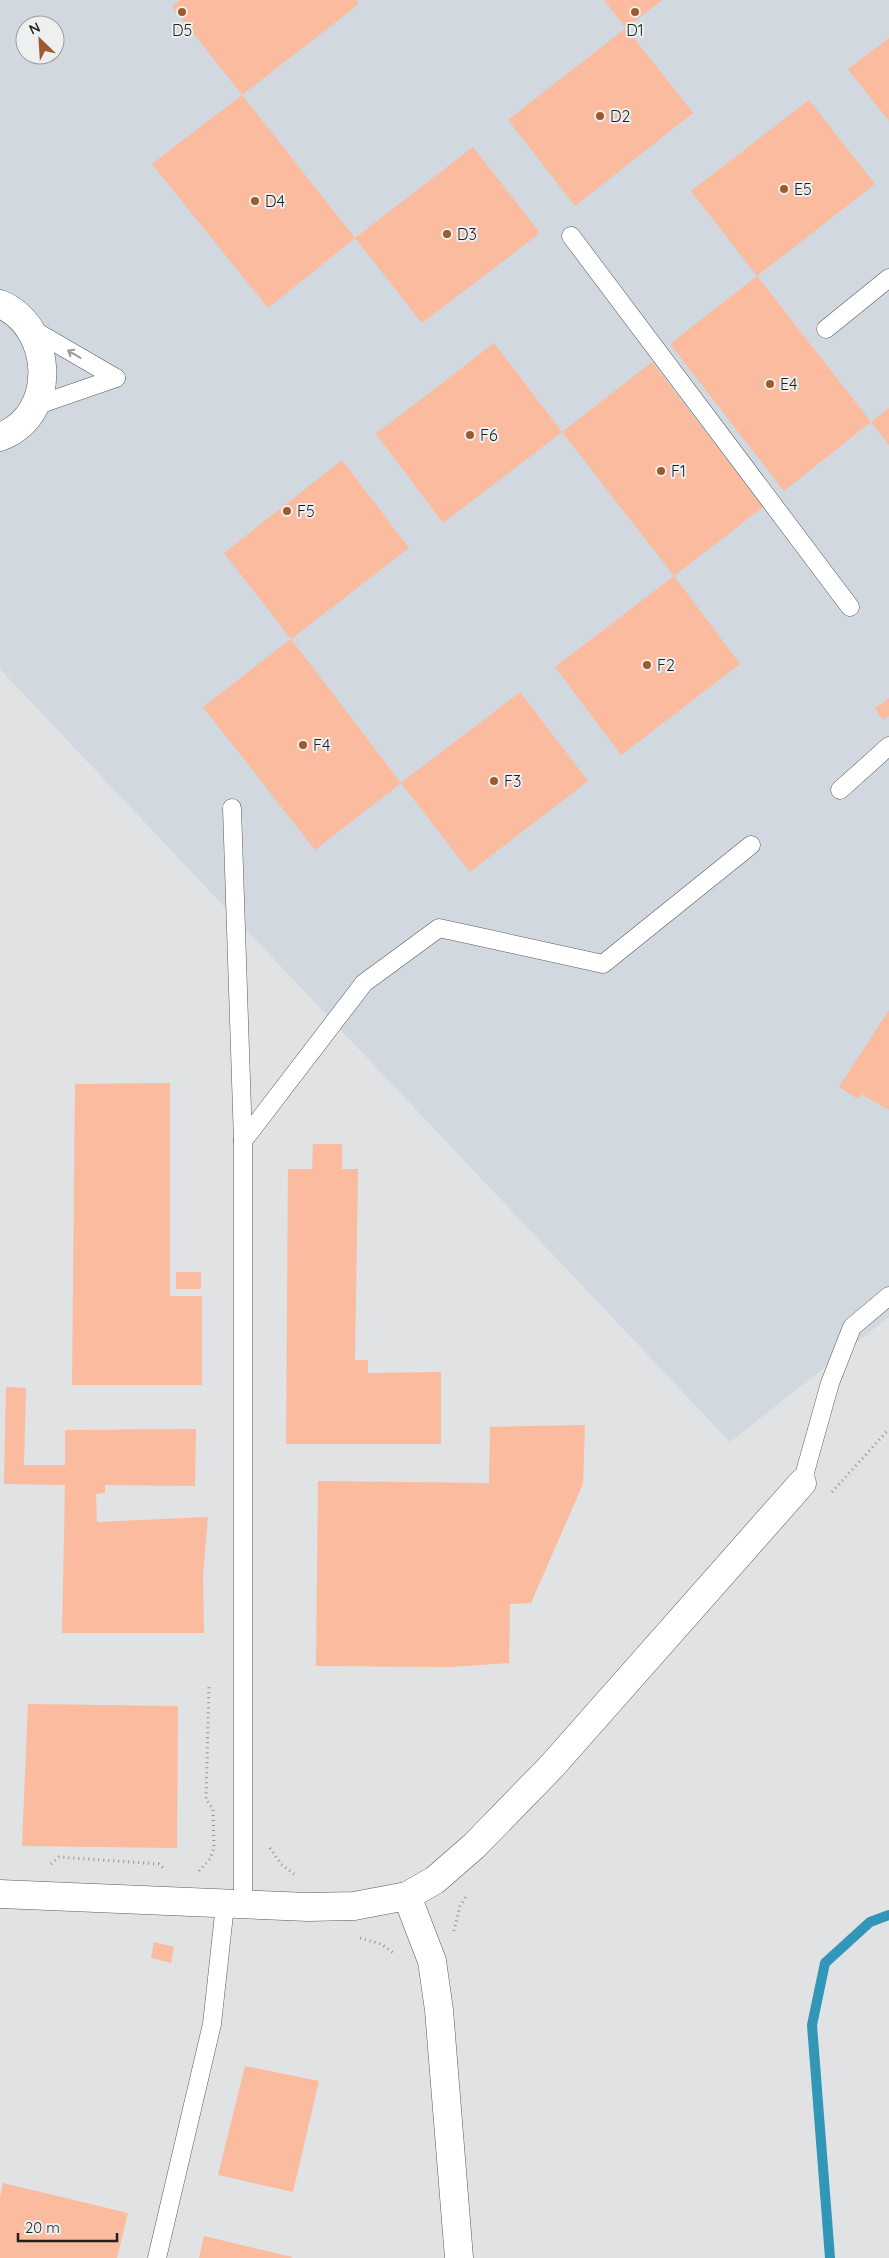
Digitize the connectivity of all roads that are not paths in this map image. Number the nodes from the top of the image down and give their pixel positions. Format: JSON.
{"nodes":[{"id":1,"x":571,"y":236,"type":"dead end"},
{"id":2,"x":889,"y":278,"type":"edge"},
{"id":3,"x":0,"y":281,"type":"edge"},
{"id":4,"x":5,"y":306,"type":"edge"},
{"id":5,"x":30,"y":328,"type":"junction"},
{"id":6,"x":826,"y":329,"type":"dead end"},
{"id":7,"x":35,"y":406,"type":"junction"},
{"id":8,"x":2,"y":440,"type":"edge"},
{"id":9,"x":850,"y":607,"type":"dead end"},
{"id":10,"x":889,"y":746,"type":"edge"},
{"id":11,"x":840,"y":790,"type":"dead end"},
{"id":12,"x":232,"y":808,"type":"dead end"},
{"id":13,"x":751,"y":845,"type":"dead end"},
{"id":14,"x":243,"y":1141,"type":"junction"},
{"id":15,"x":889,"y":1296,"type":"edge"},
{"id":16,"x":802,"y":1483,"type":"joint"},
{"id":17,"x":0,"y":1894,"type":"edge"},
{"id":18,"x":406,"y":1896,"type":"junction"},
{"id":19,"x":234,"y":1905,"type":"junction"},
{"id":20,"x":157,"y":2258,"type":"edge"},
{"id":21,"x":459,"y":2258,"type":"edge"}],
"edges":[{"from":1,"to":9,"type":"lane"},
{"from":2,"to":6,"type":"lane"},
{"from":3,"to":4,"type":"street"},
{"from":4,"to":5,"type":"street"},
{"from":5,"to":7,"type":"street"},
{"from":7,"to":5,"type":"lane","one_way":true},
{"from":7,"to":8,"type":"street"},
{"from":10,"to":11,"type":"lane"},
{"from":12,"to":14,"type":"lane"},
{"from":13,"to":14,"type":"lane"},
{"from":14,"to":19,"type":"lane"},
{"from":15,"to":16,"type":"lane"},
{"from":16,"to":18,"type":"street"},
{"from":17,"to":19,"type":"street"},
{"from":18,"to":19,"type":"street"},
{"from":18,"to":21,"type":"street"},
{"from":19,"to":20,"type":"lane"}]}
